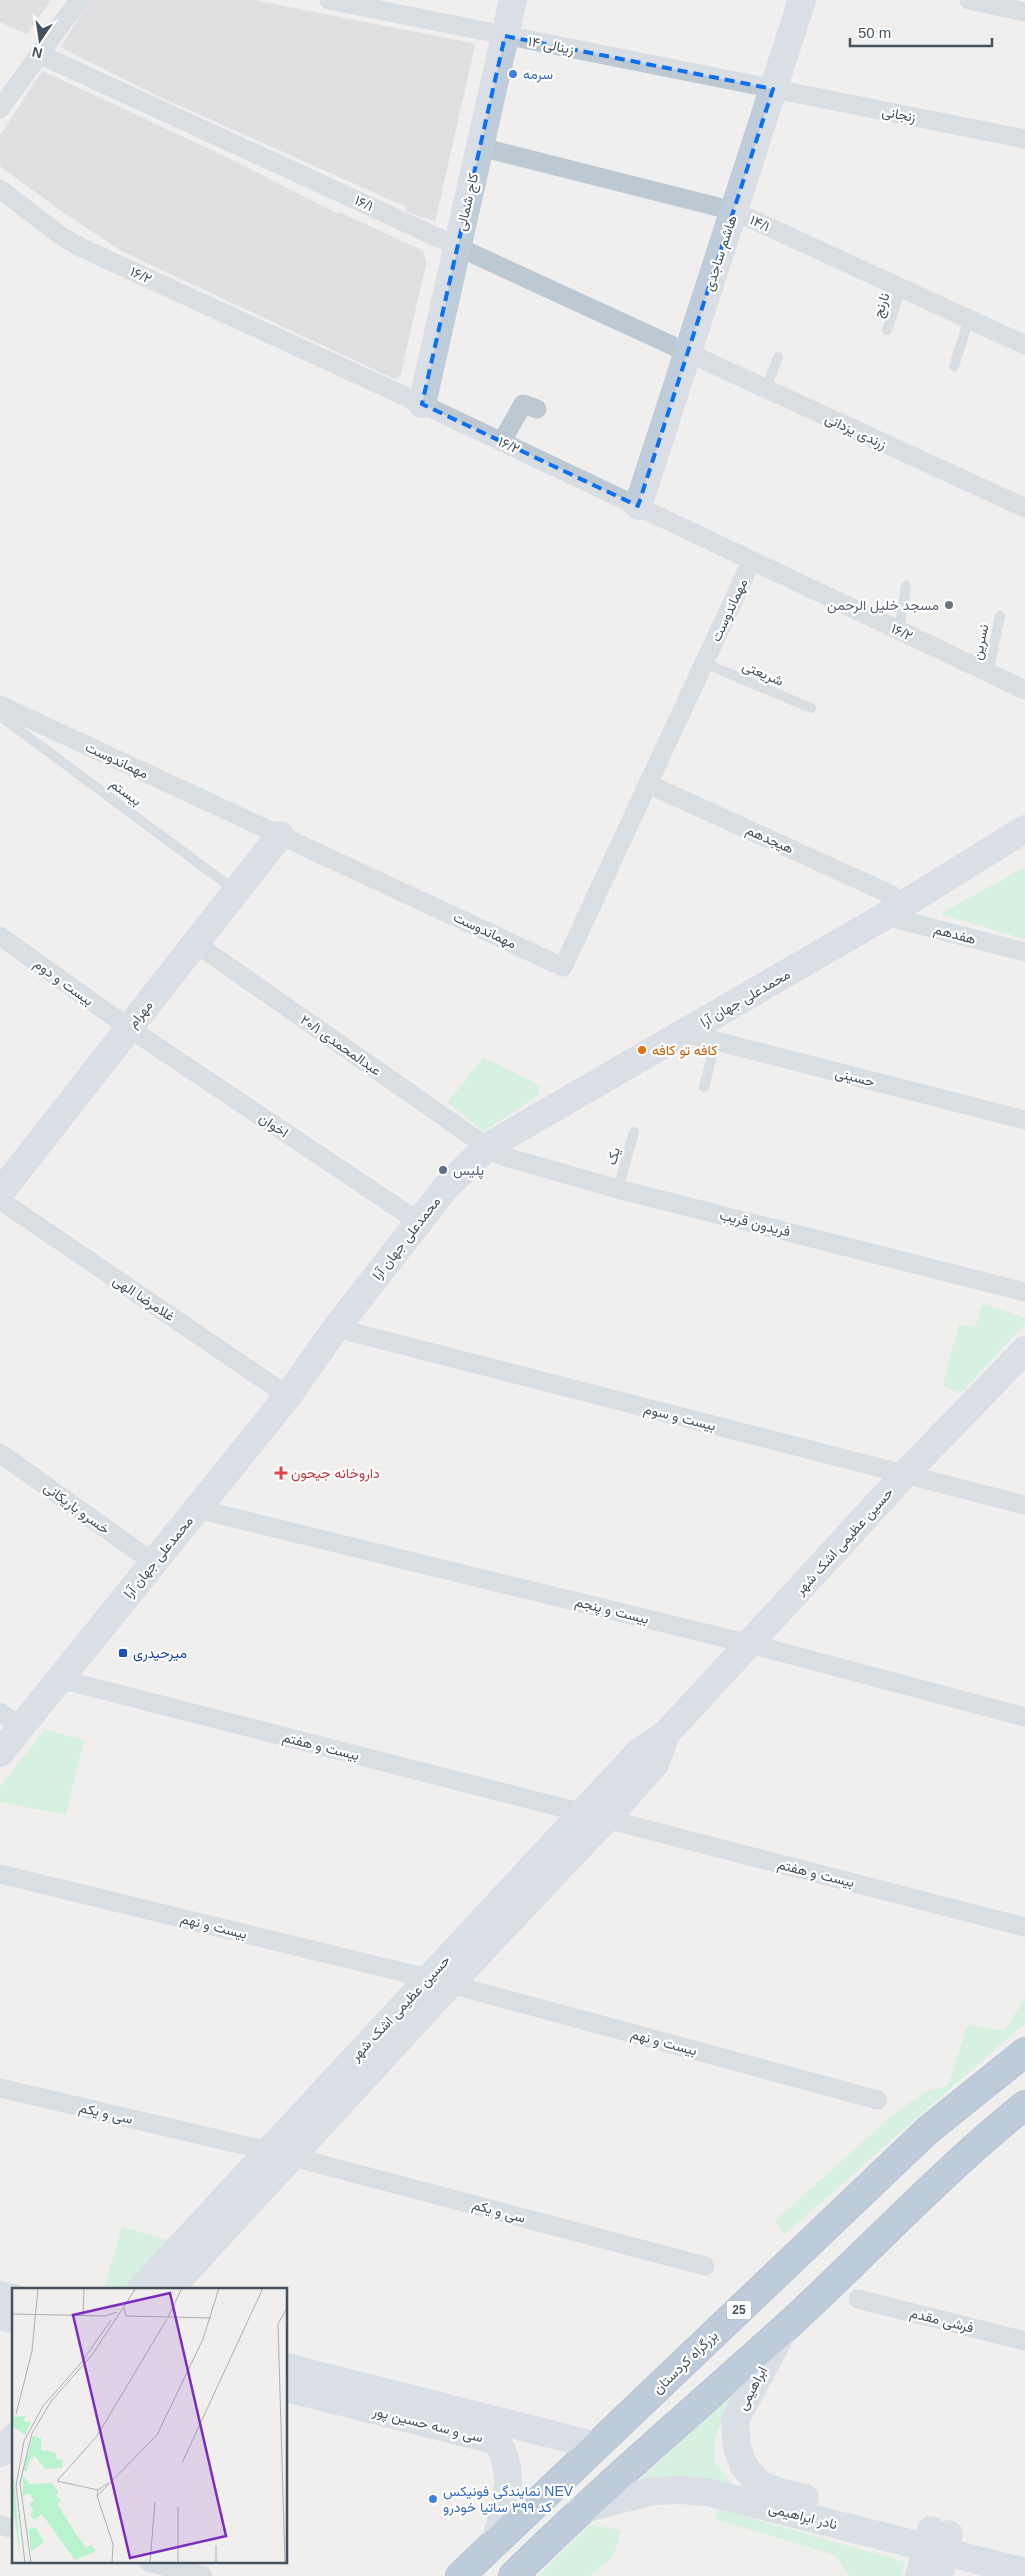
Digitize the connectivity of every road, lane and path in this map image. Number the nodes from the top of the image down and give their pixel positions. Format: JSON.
{"nodes":[{"id":1,"x":79,"y":0,"type":"edge"},
{"id":2,"x":329,"y":0,"type":"edge"},
{"id":3,"x":513,"y":0,"type":"edge"},
{"id":4,"x":802,"y":0,"type":"edge"},
{"id":5,"x":968,"y":0,"type":"edge"},
{"id":6,"x":1025,"y":12,"type":"edge"},
{"id":7,"x":505,"y":36,"type":"junction"},
{"id":8,"x":39,"y":54,"type":"junction"},
{"id":9,"x":7,"y":86,"type":"edge"},
{"id":10,"x":773,"y":89,"type":"junction"},
{"id":11,"x":0,"y":109,"type":"edge"},
{"id":12,"x":1025,"y":139,"type":"edge"},
{"id":13,"x":480,"y":147,"type":"junction"},
{"id":14,"x":0,"y":189,"type":"edge"},
{"id":15,"x":734,"y":211,"type":"junction"},
{"id":16,"x":457,"y":246,"type":"junction"},
{"id":17,"x":901,"y":288,"type":"junction"},
{"id":18,"x":969,"y":319,"type":"junction"},
{"id":19,"x":887,"y":330,"type":"dead end"},
{"id":20,"x":1025,"y":345,"type":"edge"},
{"id":21,"x":688,"y":353,"type":"junction"},
{"id":22,"x":778,"y":357,"type":"dead end"},
{"id":23,"x":954,"y":366,"type":"dead end"},
{"id":24,"x":766,"y":389,"type":"junction"},
{"id":25,"x":422,"y":404,"type":"junction"},
{"id":26,"x":537,"y":409,"type":"dead end"},
{"id":27,"x":502,"y":441,"type":"junction"},
{"id":28,"x":638,"y":506,"type":"junction"},
{"id":29,"x":1025,"y":508,"type":"edge"},
{"id":30,"x":752,"y":560,"type":"junction"},
{"id":31,"x":906,"y":586,"type":"dead end"},
{"id":32,"x":1000,"y":616,"type":"dead end"},
{"id":33,"x":899,"y":631,"type":"junction"},
{"id":34,"x":704,"y":663,"type":"junction"},
{"id":35,"x":988,"y":673,"type":"junction"},
{"id":36,"x":1025,"y":690,"type":"edge"},
{"id":37,"x":0,"y":705,"type":"edge"},
{"id":38,"x":811,"y":708,"type":"dead end"},
{"id":39,"x":0,"y":716,"type":"edge"},
{"id":40,"x":648,"y":784,"type":"junction"},
{"id":41,"x":1025,"y":829,"type":"edge"},
{"id":42,"x":280,"y":835,"type":"junction"},
{"id":43,"x":236,"y":891,"type":"junction"},
{"id":44,"x":888,"y":905,"type":"junction"},
{"id":45,"x":0,"y":936,"type":"edge"},
{"id":46,"x":196,"y":943,"type":"junction"},
{"id":47,"x":1025,"y":952,"type":"edge"},
{"id":48,"x":128,"y":1028,"type":"junction"},
{"id":49,"x":685,"y":1033,"type":"junction"},
{"id":50,"x":716,"y":1041,"type":"junction"},
{"id":51,"x":704,"y":1087,"type":"dead end"},
{"id":52,"x":1025,"y":1120,"type":"edge"},
{"id":53,"x":634,"y":1132,"type":"dead end"},
{"id":54,"x":487,"y":1147,"type":"junction"},
{"id":55,"x":618,"y":1189,"type":"junction"},
{"id":56,"x":0,"y":1193,"type":"edge"},
{"id":57,"x":0,"y":1200,"type":"edge"},
{"id":58,"x":419,"y":1222,"type":"junction"},
{"id":59,"x":1025,"y":1292,"type":"edge"},
{"id":60,"x":336,"y":1328,"type":"junction"},
{"id":61,"x":1025,"y":1350,"type":"edge"},
{"id":62,"x":288,"y":1396,"type":"junction"},
{"id":63,"x":0,"y":1453,"type":"edge"},
{"id":64,"x":905,"y":1474,"type":"junction"},
{"id":65,"x":1025,"y":1505,"type":"edge"},
{"id":66,"x":197,"y":1509,"type":"junction"},
{"id":67,"x":154,"y":1563,"type":"junction"},
{"id":68,"x":750,"y":1644,"type":"junction"},
{"id":69,"x":60,"y":1679,"type":"junction"},
{"id":70,"x":1025,"y":1717,"type":"edge"},
{"id":71,"x":10,"y":1720,"type":"edge"},
{"id":72,"x":0,"y":1753,"type":"edge"},
{"id":73,"x":595,"y":1816,"type":"junction"},
{"id":74,"x":0,"y":1874,"type":"edge"},
{"id":75,"x":1025,"y":1927,"type":"edge"},
{"id":76,"x":438,"y":1981,"type":"junction"},
{"id":77,"x":1025,"y":2052,"type":"edge"},
{"id":78,"x":0,"y":2088,"type":"edge"},
{"id":79,"x":878,"y":2100,"type":"dead end"},
{"id":80,"x":1025,"y":2105,"type":"edge"},
{"id":81,"x":281,"y":2154,"type":"junction"},
{"id":82,"x":705,"y":2266,"type":"dead end"},
{"id":83,"x":142,"y":2288,"type":"edge"},
{"id":84,"x":171,"y":2288,"type":"edge"},
{"id":85,"x":858,"y":2300,"type":"dead end"},
{"id":86,"x":785,"y":2328,"type":"junction"},
{"id":87,"x":1025,"y":2341,"type":"edge"},
{"id":88,"x":288,"y":2368,"type":"edge"},
{"id":89,"x":288,"y":2389,"type":"edge"},
{"id":90,"x":12,"y":2439,"type":"edge"},
{"id":91,"x":597,"y":2446,"type":"junction"},
{"id":92,"x":0,"y":2453,"type":"edge"},
{"id":93,"x":12,"y":2460,"type":"edge"},
{"id":94,"x":0,"y":2472,"type":"edge"},
{"id":95,"x":779,"y":2492,"type":"joint"},
{"id":96,"x":580,"y":2510,"type":"junction"},
{"id":97,"x":495,"y":2543,"type":"junction"},
{"id":98,"x":938,"y":2548,"type":"edge"},
{"id":99,"x":1025,"y":2553,"type":"edge"},
{"id":100,"x":156,"y":2564,"type":"edge"},
{"id":101,"x":1025,"y":2572,"type":"edge"},
{"id":102,"x":203,"y":2576,"type":"edge"},
{"id":103,"x":460,"y":2576,"type":"edge"},
{"id":104,"x":512,"y":2576,"type":"edge"},
{"id":105,"x":919,"y":2576,"type":"edge"}],
"edges":[{"from":1,"to":8,"type":"street"},
{"from":2,"to":7,"type":"street","name":"زینالی ۱۴"},
{"from":3,"to":7,"type":"street","name":"کاج شمالی"},
{"from":4,"to":10,"type":"street","name":"هاشم ساجدی"},
{"from":5,"to":6,"type":"street"},
{"from":7,"to":10,"type":"street","name":"زینالی ۱۴"},
{"from":7,"to":13,"type":"street","name":"کاج شمالی"},
{"from":8,"to":9,"type":"street"},
{"from":8,"to":16,"type":"street","name":"۱۶/۱"},
{"from":9,"to":11,"type":"street"},
{"from":10,"to":12,"type":"street","name":"زنجانی"},
{"from":10,"to":15,"type":"street","name":"هاشم ساجدی"},
{"from":13,"to":15,"type":"street","name":"۱۴/۱"},
{"from":13,"to":16,"type":"street","name":"کاج شمالی"},
{"from":14,"to":25,"type":"street","name":"۱۶/۲"},
{"from":15,"to":17,"type":"street","name":"۱۴/۱"},
{"from":15,"to":21,"type":"street","name":"هاشم ساجدی"},
{"from":16,"to":21,"type":"street","name":"۱۶/۱"},
{"from":16,"to":25,"type":"street","name":"کاج شمالی"},
{"from":17,"to":18,"type":"street","name":"۱۴/۱"},
{"from":17,"to":19,"type":"lane","name":"نارنج"},
{"from":18,"to":20,"type":"street","name":"۱۴/۱"},
{"from":18,"to":23,"type":"lane"},
{"from":21,"to":24,"type":"street","name":"زرندی یزدانی"},
{"from":21,"to":28,"type":"street","name":"هاشم ساجدی"},
{"from":22,"to":24,"type":"lane"},
{"from":24,"to":29,"type":"street","name":"زرندی یزدانی"},
{"from":25,"to":27,"type":"street","name":"۱۶/۲"},
{"from":26,"to":27,"type":"street"},
{"from":27,"to":28,"type":"street","name":"۱۶/۲"},
{"from":28,"to":30,"type":"street","name":"۱۶/۲"},
{"from":30,"to":33,"type":"street","name":"۱۶/۲"},
{"from":30,"to":34,"type":"street","name":"مهماندوست"},
{"from":31,"to":33,"type":"lane"},
{"from":32,"to":35,"type":"lane","name":"نسرین"},
{"from":33,"to":35,"type":"street","name":"۱۶/۲"},
{"from":34,"to":38,"type":"lane","name":"شریعتی"},
{"from":34,"to":40,"type":"street","name":"مهماندوست"},
{"from":35,"to":36,"type":"street","name":"۱۶/۲"},
{"from":37,"to":42,"type":"street","name":"مهماندوست"},
{"from":39,"to":43,"type":"lane","name":"بیستم"},
{"from":40,"to":42,"type":"street","name":"مهماندوست"},
{"from":40,"to":44,"type":"street","name":"هیجدهم"},
{"from":41,"to":44,"type":"street","name":"محمدعلی جهان آرا"},
{"from":42,"to":43,"type":"street","name":"مهرام"},
{"from":43,"to":46,"type":"street","name":"مهرام"},
{"from":44,"to":47,"type":"street","name":"هفدهم"},
{"from":44,"to":49,"type":"street","name":"محمدعلی جهان آرا"},
{"from":45,"to":48,"type":"street","name":"بیست و دوم"},
{"from":46,"to":48,"type":"street","name":"مهرام"},
{"from":46,"to":54,"type":"street","name":"عبدالمحمدی ۲۰/۱"},
{"from":48,"to":56,"type":"street","name":"مهرام"},
{"from":48,"to":58,"type":"street","name":"اخوان"},
{"from":49,"to":50,"type":"street","name":"حسینی"},
{"from":49,"to":54,"type":"street","name":"محمدعلی جهان آرا"},
{"from":50,"to":51,"type":"lane"},
{"from":50,"to":52,"type":"street","name":"حسینی"},
{"from":53,"to":55,"type":"lane","name":"یک"},
{"from":54,"to":55,"type":"street","name":"فریدون قریب"},
{"from":54,"to":58,"type":"street","name":"محمدعلی جهان آرا"},
{"from":55,"to":59,"type":"street","name":"فریدون قریب"},
{"from":57,"to":62,"type":"street","name":"غلامرضا الهی"},
{"from":58,"to":60,"type":"street","name":"محمدعلی جهان آرا"},
{"from":60,"to":62,"type":"street","name":"محمدعلی جهان آرا"},
{"from":60,"to":64,"type":"street","name":"بیست و سوم"},
{"from":61,"to":64,"type":"street","name":"حسین عظیمی اشک شهر"},
{"from":62,"to":66,"type":"street","name":"محمدعلی جهان آرا"},
{"from":63,"to":67,"type":"street","name":"خسرو باریکانی"},
{"from":64,"to":65,"type":"street","name":"بیست و سوم"},
{"from":64,"to":68,"type":"street","name":"حسین عظیمی اشک شهر"},
{"from":66,"to":67,"type":"street","name":"محمدعلی جهان آرا"},
{"from":66,"to":68,"type":"street","name":"بیست و پنجم"},
{"from":67,"to":69,"type":"street","name":"محمدعلی جهان آرا"},
{"from":68,"to":70,"type":"street","name":"بیست و پنجم"},
{"from":68,"to":73,"type":"street","name":"حسین عظیمی اشک شهر"},
{"from":69,"to":71,"type":"street","name":"محمدعلی جهان آرا"},
{"from":69,"to":73,"type":"street","name":"بیست و هفتم"},
{"from":71,"to":72,"type":"street","name":"محمدعلی جهان آرا"},
{"from":73,"to":75,"type":"street","name":"بیست و هفتم"},
{"from":73,"to":76,"type":"street","name":"حسین عظیمی اشک شهر"},
{"from":74,"to":76,"type":"street","name":"بیست و نهم"},
{"from":76,"to":79,"type":"street","name":"بیست و نهم"},
{"from":76,"to":81,"type":"street","name":"حسین عظیمی اشک شهر"},
{"from":77,"to":91,"type":"highway","name":"بزرگراه کردستان","number":"25"},
{"from":78,"to":81,"type":"street","name":"سی و یکم"},
{"from":80,"to":86,"type":"highway"},
{"from":81,"to":82,"type":"street","name":"سی و یکم"},
{"from":81,"to":83,"type":"street","name":"حسین عظیمی اشک شهر"},
{"from":81,"to":84,"type":"street","name":"حسین عظیمی اشک شهر"},
{"from":85,"to":87,"type":"street","name":"فرشی مقدم"},
{"from":86,"to":95,"type":"street","name":"ابراهیمی"},
{"from":86,"to":96,"type":"highway"},
{"from":88,"to":91,"type":"street","name":"سی و سه حسین پور"},
{"from":89,"to":97,"type":"street","name":"سی و سه حسین پور"},
{"from":90,"to":92,"type":"street"},
{"from":91,"to":97,"type":"highway","name":"بزرگراه کردستان","number":"25"},
{"from":93,"to":94,"type":"street"},
{"from":95,"to":98,"type":"street","name":"نادر ابراهیمی"},
{"from":96,"to":98,"type":"street","name":"نادر ابراهیمی"},
{"from":96,"to":104,"type":"highway"},
{"from":97,"to":103,"type":"highway","name":"بزرگراه کردستان","number":"25"},
{"from":98,"to":99,"type":"street","name":"نادر ابراهیمی"},
{"from":98,"to":101,"type":"street","name":"نادر ابراهیمی"},
{"from":98,"to":105,"type":"street"},
{"from":100,"to":102,"type":"street"}]}
